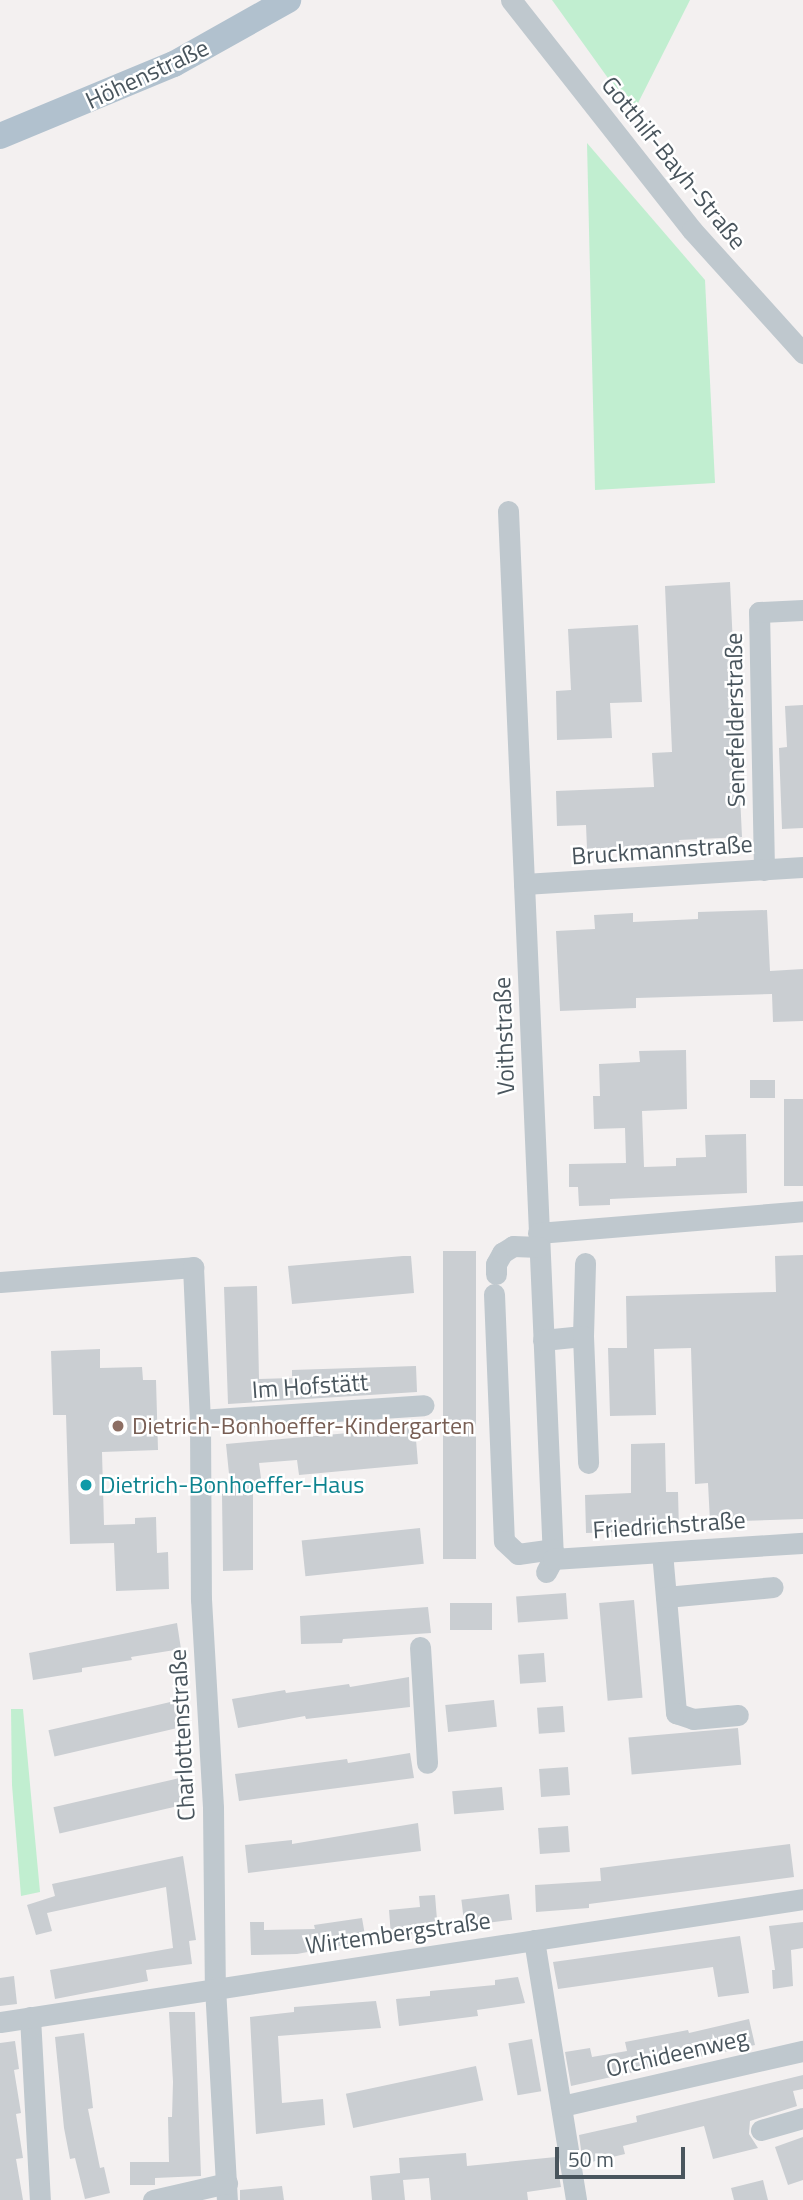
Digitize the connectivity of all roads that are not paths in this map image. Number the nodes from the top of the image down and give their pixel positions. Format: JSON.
{"nodes":[{"id":1,"x":288,"y":0,"type":"edge"},
{"id":2,"x":511,"y":0,"type":"edge"},
{"id":3,"x":0,"y":136,"type":"edge"},
{"id":4,"x":803,"y":353,"type":"edge"},
{"id":5,"x":508,"y":511,"type":"dead end"},
{"id":6,"x":803,"y":610,"type":"edge"},
{"id":7,"x":803,"y":867,"type":"edge"},
{"id":8,"x":764,"y":870,"type":"junction"},
{"id":9,"x":524,"y":884,"type":"junction"},
{"id":10,"x":803,"y":1211,"type":"edge"},
{"id":11,"x":538,"y":1240,"type":"junction"},
{"id":12,"x":585,"y":1263,"type":"dead end"},
{"id":13,"x":0,"y":1282,"type":"edge"},
{"id":14,"x":583,"y":1336,"type":"junction"},
{"id":15,"x":543,"y":1340,"type":"junction"},
{"id":16,"x":423,"y":1405,"type":"dead end"},
{"id":17,"x":200,"y":1420,"type":"junction"},
{"id":18,"x":588,"y":1463,"type":"dead end"},
{"id":19,"x":803,"y":1543,"type":"edge"},
{"id":20,"x":662,"y":1552,"type":"junction"},
{"id":21,"x":551,"y":1560,"type":"junction"},
{"id":22,"x":773,"y":1587,"type":"dead end"},
{"id":23,"x":666,"y":1597,"type":"junction"},
{"id":24,"x":420,"y":1647,"type":"dead end"},
{"id":25,"x":738,"y":1715,"type":"dead end"},
{"id":26,"x":427,"y":1763,"type":"dead end"},
{"id":27,"x":803,"y":1899,"type":"edge"},
{"id":28,"x":534,"y":1940,"type":"junction"},
{"id":29,"x":215,"y":1987,"type":"junction"},
{"id":30,"x":30,"y":2017,"type":"junction"},
{"id":31,"x":0,"y":2022,"type":"edge"},
{"id":32,"x":803,"y":2050,"type":"edge"},
{"id":33,"x":562,"y":2106,"type":"junction"},
{"id":34,"x":803,"y":2118,"type":"edge"},
{"id":35,"x":761,"y":2130,"type":"dead end"},
{"id":36,"x":227,"y":2192,"type":"edge"},
{"id":37,"x":40,"y":2200,"type":"edge"},
{"id":38,"x":153,"y":2200,"type":"edge"},
{"id":39,"x":576,"y":2200,"type":"edge"}],
"edges":[{"from":1,"to":3,"type":"main road","name":"Höhenstraße"},
{"from":2,"to":4,"type":"street","name":"Gotthilf-Bayh-Straße"},
{"from":5,"to":9,"type":"street","name":"Voithstraße"},
{"from":6,"to":8,"type":"street","name":"Senefelderstraße"},
{"from":7,"to":8,"type":"street","name":"Bruckmannstraße"},
{"from":8,"to":9,"type":"street","name":"Bruckmannstraße"},
{"from":9,"to":11,"type":"street","name":"Voithstraße"},
{"from":10,"to":11,"type":"street"},
{"from":11,"to":15,"type":"street","name":"Voithstraße"},
{"from":11,"to":21,"type":"street","name":"Friedrichstraße"},
{"from":12,"to":14,"type":"street"},
{"from":13,"to":17,"type":"street","name":"Charlottenstraße"},
{"from":14,"to":15,"type":"street"},
{"from":14,"to":18,"type":"street"},
{"from":15,"to":21,"type":"street","name":"Voithstraße"},
{"from":16,"to":17,"type":"street","name":"Im Hofstätt"},
{"from":17,"to":29,"type":"street","name":"Charlottenstraße"},
{"from":19,"to":20,"type":"street","name":"Friedrichstraße"},
{"from":20,"to":21,"type":"street","name":"Friedrichstraße"},
{"from":20,"to":23,"type":"street"},
{"from":22,"to":23,"type":"street"},
{"from":23,"to":25,"type":"street"},
{"from":24,"to":26,"type":"street"},
{"from":27,"to":28,"type":"street","name":"Wirtembergstraße"},
{"from":28,"to":29,"type":"street","name":"Wirtembergstraße"},
{"from":28,"to":33,"type":"street"},
{"from":29,"to":30,"type":"street","name":"Wirtembergstraße"},
{"from":29,"to":36,"type":"street","name":"Charlottenstraße"},
{"from":30,"to":31,"type":"street","name":"Wirtembergstraße"},
{"from":30,"to":37,"type":"street"},
{"from":32,"to":33,"type":"street","name":"Orchideenweg"},
{"from":33,"to":39,"type":"street"},
{"from":34,"to":35,"type":"street"},
{"from":36,"to":38,"type":"street"}]}
